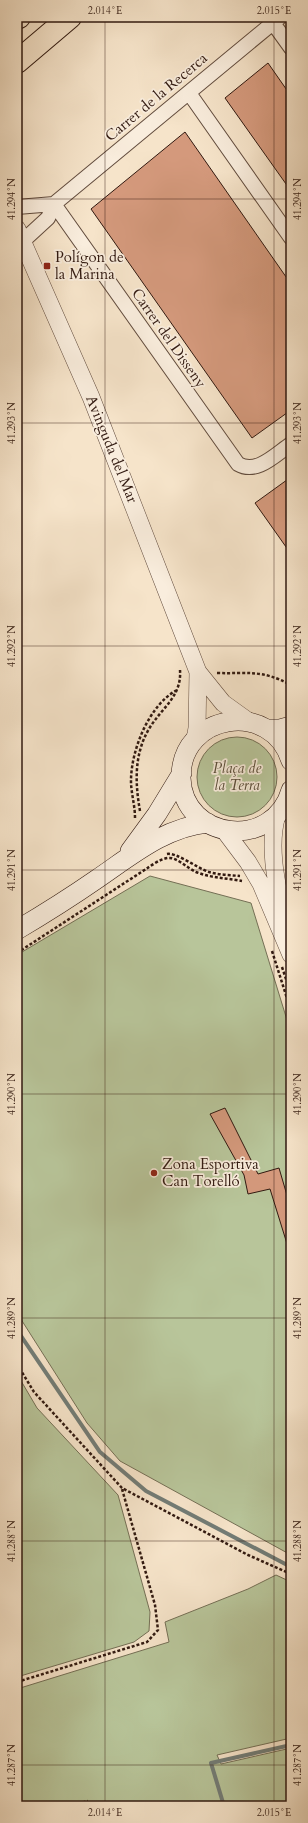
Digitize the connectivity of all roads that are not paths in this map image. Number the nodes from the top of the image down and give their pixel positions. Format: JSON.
{"nodes":[{"id":1,"x":70,"y":17,"type":"edge"},
{"id":2,"x":276,"y":20,"type":"edge"},
{"id":3,"x":291,"y":48,"type":"edge"},
{"id":4,"x":17,"y":62,"type":"edge"},
{"id":5,"x":189,"y":93,"type":"junction"},
{"id":6,"x":54,"y":204,"type":"junction"},
{"id":7,"x":17,"y":207,"type":"edge"},
{"id":8,"x":20,"y":235,"type":"edge"},
{"id":9,"x":291,"y":238,"type":"edge"},
{"id":10,"x":291,"y":444,"type":"edge"},
{"id":11,"x":206,"y":672,"type":"junction"},
{"id":12,"x":248,"y":721,"type":"junction"},
{"id":13,"x":291,"y":726,"type":"edge"},
{"id":14,"x":267,"y":729,"type":"junction"},
{"id":15,"x":195,"y":740,"type":"junction"},
{"id":16,"x":291,"y":761,"type":"edge"},
{"id":17,"x":182,"y":773,"type":"junction"},
{"id":18,"x":291,"y":790,"type":"edge"},
{"id":19,"x":277,"y":815,"type":"junction"},
{"id":20,"x":216,"y":827,"type":"junction"},
{"id":21,"x":123,"y":859,"type":"junction"},
{"id":22,"x":17,"y":930,"type":"edge"},
{"id":23,"x":290,"y":953,"type":"edge"}],
"edges":[{"from":1,"to":4,"type":"highway"},
{"from":2,"to":3,"type":"street"},
{"from":2,"to":5,"type":"street","name":"Carrer de la Recerca"},
{"from":5,"to":6,"type":"street","name":"Carrer de la Recerca"},
{"from":5,"to":9,"type":"street"},
{"from":6,"to":7,"type":"street"},
{"from":6,"to":8,"type":"street","name":"Carrer de la Recerca"},
{"from":6,"to":10,"type":"street","name":"Carrer del Disseny"},
{"from":8,"to":11,"type":"street","name":"Avinguda del Mar"},
{"from":11,"to":12,"type":"street","name":"Avinguda del Mar"},
{"from":11,"to":15,"type":"street","name":"Avinguda del Mar"},
{"from":12,"to":14,"type":"main road"},
{"from":12,"to":15,"type":"main road"},
{"from":13,"to":14,"type":"main road"},
{"from":14,"to":16,"type":"main road"},
{"from":15,"to":17,"type":"main road"},
{"from":17,"to":20,"type":"main road"},
{"from":17,"to":21,"type":"main road"},
{"from":18,"to":19,"type":"main road"},
{"from":19,"to":20,"type":"main road"},
{"from":19,"to":23,"type":"street"},
{"from":20,"to":21,"type":"main road"},
{"from":20,"to":23,"type":"street"},
{"from":21,"to":22,"type":"main road"}]}
